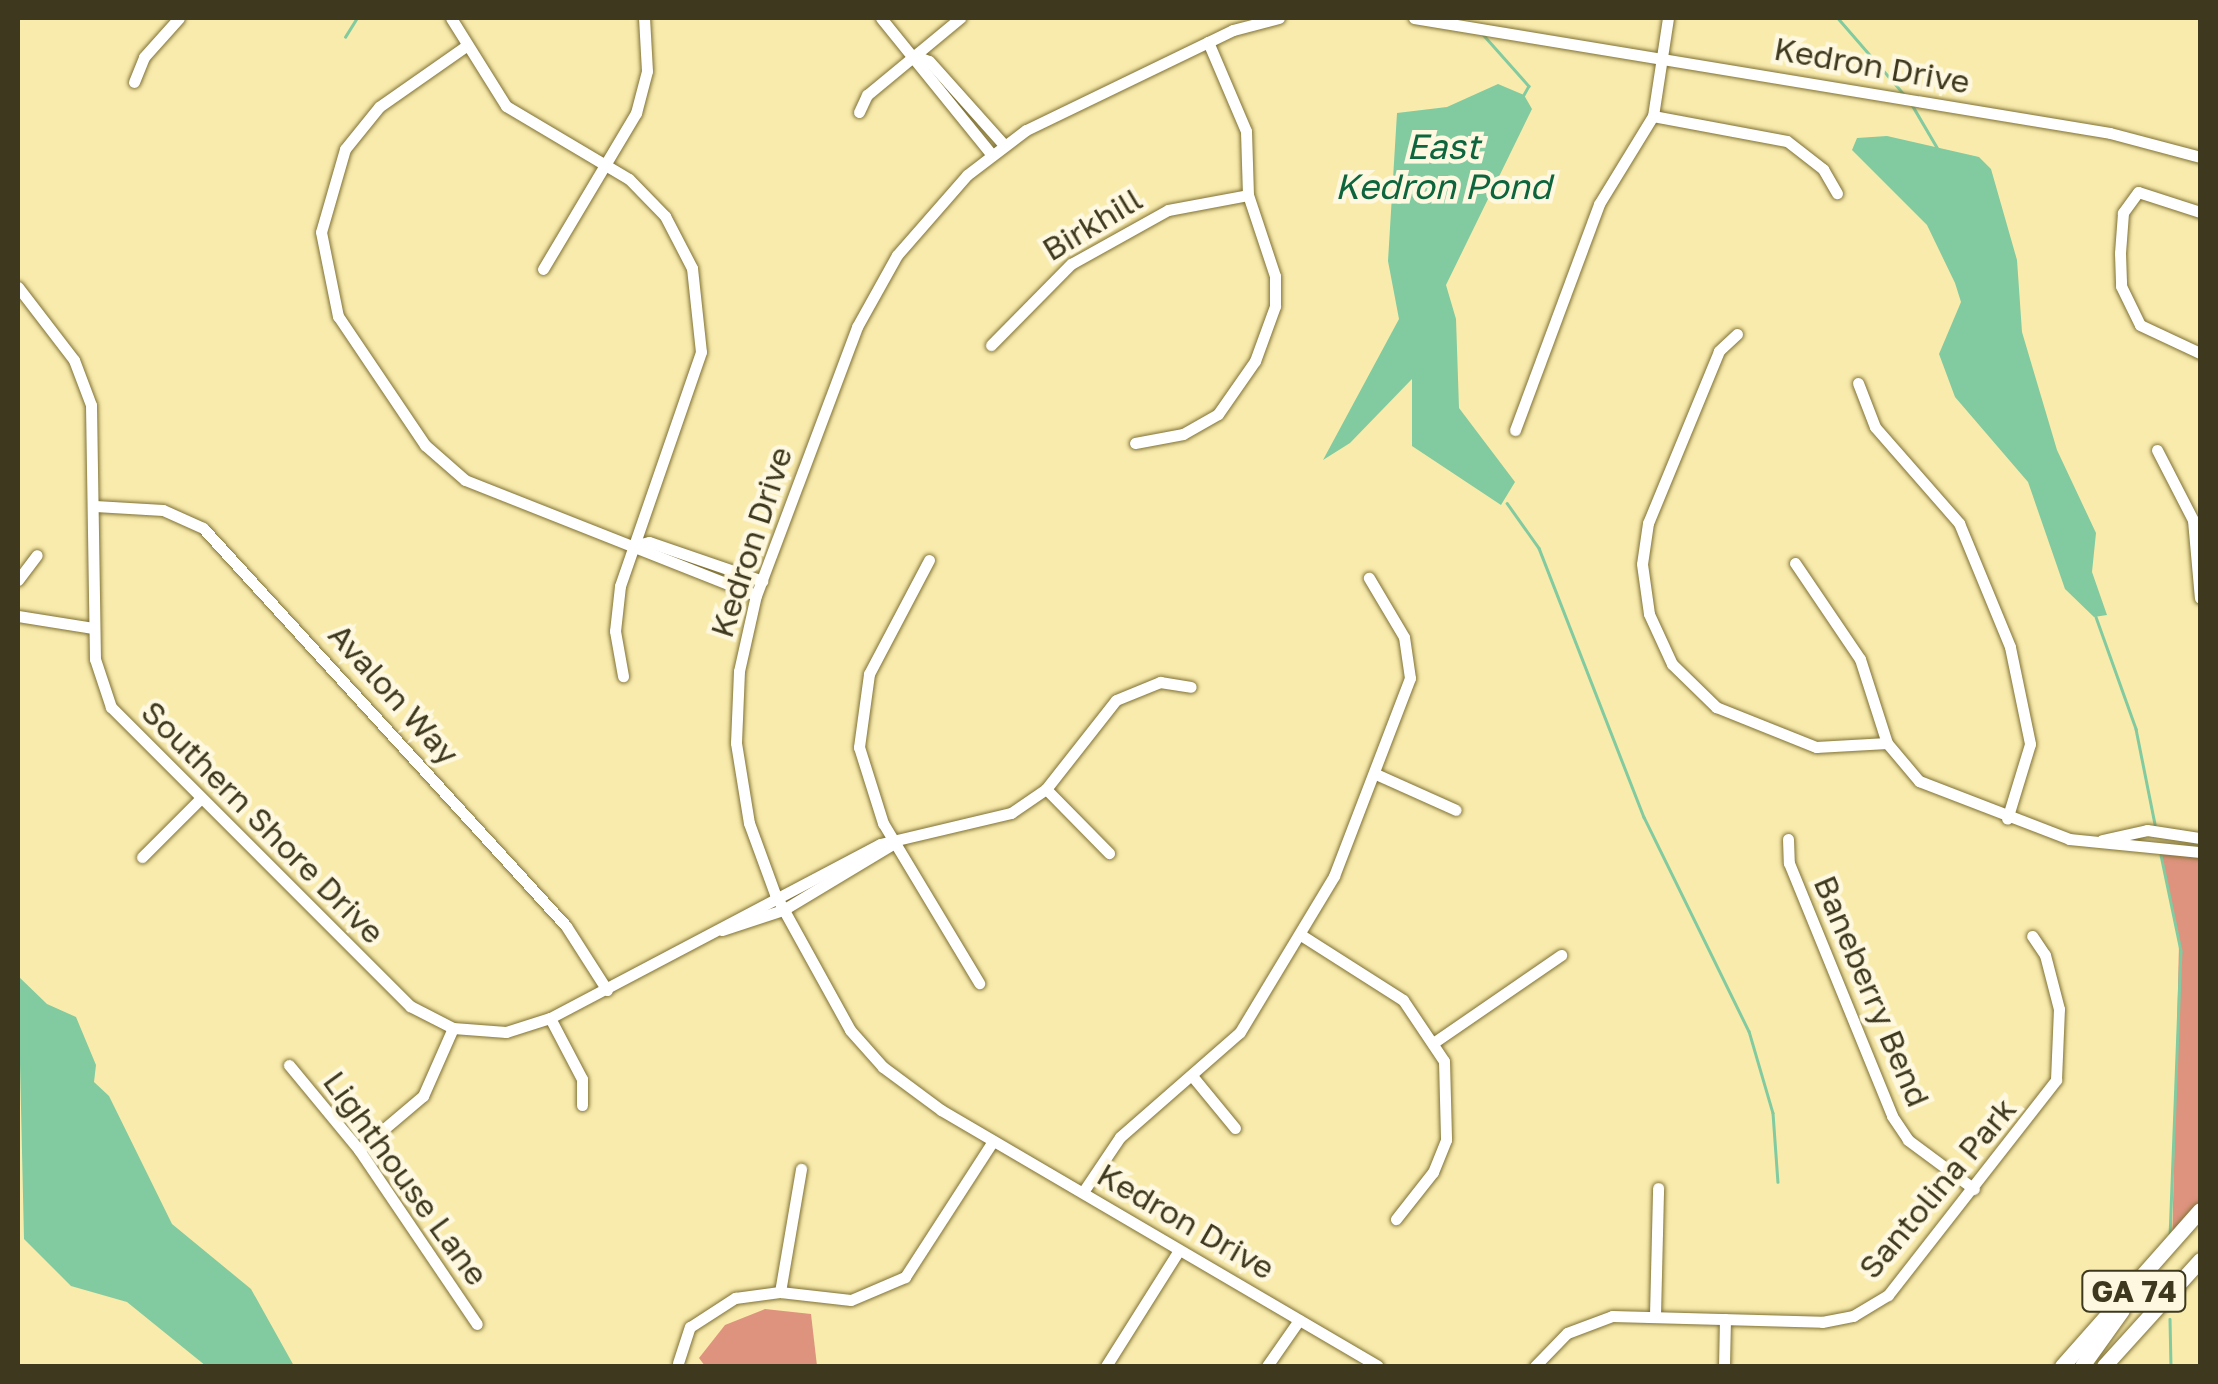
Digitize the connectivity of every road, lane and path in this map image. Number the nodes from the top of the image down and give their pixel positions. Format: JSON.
{"nodes":[{"id":1,"x":179,"y":18,"type":"edge"},
{"id":2,"x":451,"y":18,"type":"edge"},
{"id":3,"x":644,"y":18,"type":"edge"},
{"id":4,"x":881,"y":18,"type":"edge"},
{"id":5,"x":960,"y":18,"type":"edge"},
{"id":6,"x":1279,"y":18,"type":"edge"},
{"id":7,"x":1414,"y":18,"type":"edge"},
{"id":8,"x":1668,"y":18,"type":"edge"},
{"id":9,"x":1208,"y":42,"type":"junction"},
{"id":10,"x":466,"y":46,"type":"junction"},
{"id":11,"x":913,"y":54,"type":"junction"},
{"id":12,"x":1666,"y":59,"type":"junction"},
{"id":13,"x":134,"y":82,"type":"dead end"},
{"id":14,"x":860,"y":112,"type":"dead end"},
{"id":15,"x":1653,"y":116,"type":"junction"},
{"id":16,"x":1004,"y":144,"type":"junction"},
{"id":17,"x":991,"y":154,"type":"junction"},
{"id":18,"x":2200,"y":157,"type":"edge"},
{"id":19,"x":606,"y":164,"type":"junction"},
{"id":20,"x":1838,"y":192,"type":"dead end"},
{"id":21,"x":1248,"y":195,"type":"junction"},
{"id":22,"x":2200,"y":212,"type":"edge"},
{"id":23,"x":543,"y":270,"type":"dead end"},
{"id":24,"x":18,"y":287,"type":"edge"},
{"id":25,"x":1737,"y":334,"type":"dead end"},
{"id":26,"x":991,"y":345,"type":"dead end"},
{"id":27,"x":2200,"y":353,"type":"edge"},
{"id":28,"x":1858,"y":382,"type":"dead end"},
{"id":29,"x":1515,"y":430,"type":"dead end"},
{"id":30,"x":1135,"y":443,"type":"dead end"},
{"id":31,"x":2157,"y":450,"type":"dead end"},
{"id":32,"x":96,"y":506,"type":"junction"},
{"id":33,"x":2197,"y":518,"type":"edge"},
{"id":34,"x":636,"y":545,"type":"junction"},
{"id":35,"x":37,"y":555,"type":"dead end"},
{"id":36,"x":930,"y":560,"type":"dead end"},
{"id":37,"x":1795,"y":564,"type":"dead end"},
{"id":38,"x":1368,"y":578,"type":"dead end"},
{"id":39,"x":18,"y":580,"type":"edge"},
{"id":40,"x":762,"y":581,"type":"junction"},
{"id":41,"x":756,"y":596,"type":"junction"},
{"id":42,"x":2200,"y":598,"type":"edge"},
{"id":43,"x":18,"y":616,"type":"edge"},
{"id":44,"x":93,"y":628,"type":"junction"},
{"id":45,"x":623,"y":676,"type":"dead end"},
{"id":46,"x":1191,"y":687,"type":"dead end"},
{"id":47,"x":1887,"y":743,"type":"junction"},
{"id":48,"x":1378,"y":775,"type":"junction"},
{"id":49,"x":1046,"y":789,"type":"junction"},
{"id":50,"x":199,"y":800,"type":"junction"},
{"id":51,"x":1456,"y":810,"type":"dead end"},
{"id":52,"x":2007,"y":819,"type":"junction"},
{"id":53,"x":2200,"y":838,"type":"edge"},
{"id":54,"x":1788,"y":839,"type":"dead end"},
{"id":55,"x":2102,"y":840,"type":"junction"},
{"id":56,"x":893,"y":844,"type":"junction"},
{"id":57,"x":2200,"y":852,"type":"edge"},
{"id":58,"x":1109,"y":853,"type":"dead end"},
{"id":59,"x":142,"y":856,"type":"dead end"},
{"id":60,"x":775,"y":894,"type":"junction"},
{"id":61,"x":783,"y":910,"type":"junction"},
{"id":62,"x":722,"y":930,"type":"junction"},
{"id":63,"x":1301,"y":936,"type":"junction"},
{"id":64,"x":2032,"y":936,"type":"dead end"},
{"id":65,"x":1561,"y":955,"type":"dead end"},
{"id":66,"x":979,"y":983,"type":"dead end"},
{"id":67,"x":607,"y":990,"type":"junction"},
{"id":68,"x":550,"y":1018,"type":"junction"},
{"id":69,"x":453,"y":1028,"type":"junction"},
{"id":70,"x":1436,"y":1041,"type":"junction"},
{"id":71,"x":289,"y":1065,"type":"dead end"},
{"id":72,"x":1193,"y":1077,"type":"junction"},
{"id":73,"x":582,"y":1105,"type":"dead end"},
{"id":74,"x":1235,"y":1128,"type":"dead end"},
{"id":75,"x":992,"y":1141,"type":"junction"},
{"id":76,"x":360,"y":1150,"type":"junction"},
{"id":77,"x":801,"y":1169,"type":"dead end"},
{"id":78,"x":1658,"y":1188,"type":"dead end"},
{"id":79,"x":1974,"y":1189,"type":"junction"},
{"id":80,"x":1083,"y":1192,"type":"junction"},
{"id":81,"x":2200,"y":1210,"type":"edge"},
{"id":82,"x":1396,"y":1219,"type":"dead end"},
{"id":83,"x":1179,"y":1250,"type":"junction"},
{"id":84,"x":2200,"y":1260,"type":"edge"},
{"id":85,"x":780,"y":1292,"type":"junction"},
{"id":86,"x":2129,"y":1298,"type":"junction"},
{"id":87,"x":1656,"y":1315,"type":"junction"},
{"id":88,"x":1725,"y":1319,"type":"junction"},
{"id":89,"x":1299,"y":1320,"type":"junction"},
{"id":90,"x":477,"y":1324,"type":"dead end"},
{"id":91,"x":678,"y":1363,"type":"dead end"},
{"id":92,"x":1106,"y":1366,"type":"edge"},
{"id":93,"x":1268,"y":1366,"type":"edge"},
{"id":94,"x":1378,"y":1366,"type":"edge"},
{"id":95,"x":1535,"y":1366,"type":"edge"},
{"id":96,"x":1724,"y":1366,"type":"edge"},
{"id":97,"x":2062,"y":1366,"type":"edge"},
{"id":98,"x":2082,"y":1366,"type":"edge"},
{"id":99,"x":2104,"y":1366,"type":"edge"}],
"edges":[{"from":1,"to":13,"type":"street"},
{"from":2,"to":10,"type":"street"},
{"from":3,"to":19,"type":"street"},
{"from":4,"to":11,"type":"street"},
{"from":5,"to":11,"type":"street"},
{"from":6,"to":9,"type":"street","name":"Kedron Drive"},
{"from":7,"to":12,"type":"street","name":"Kedron Drive"},
{"from":8,"to":12,"type":"street"},
{"from":9,"to":16,"type":"street","name":"Kedron Drive"},
{"from":9,"to":21,"type":"street"},
{"from":10,"to":19,"type":"street"},
{"from":10,"to":34,"type":"street"},
{"from":11,"to":14,"type":"street"},
{"from":11,"to":16,"type":"street"},
{"from":11,"to":17,"type":"street"},
{"from":12,"to":15,"type":"street"},
{"from":12,"to":18,"type":"street","name":"Kedron Drive"},
{"from":15,"to":20,"type":"street"},
{"from":15,"to":29,"type":"street"},
{"from":16,"to":17,"type":"street","name":"Kedron Drive"},
{"from":17,"to":40,"type":"street","name":"Kedron Drive"},
{"from":19,"to":23,"type":"street"},
{"from":19,"to":34,"type":"street"},
{"from":21,"to":26,"type":"street","name":"Birkhill"},
{"from":21,"to":30,"type":"street"},
{"from":22,"to":27,"type":"street"},
{"from":24,"to":32,"type":"street","name":"Southern Shore Drive"},
{"from":25,"to":47,"type":"street"},
{"from":28,"to":52,"type":"street"},
{"from":31,"to":33,"type":"street"},
{"from":32,"to":44,"type":"street","name":"Southern Shore Drive"},
{"from":32,"to":67,"type":"street","name":"Avalon Way"},
{"from":33,"to":42,"type":"street"},
{"from":34,"to":40,"type":"street"},
{"from":34,"to":41,"type":"street"},
{"from":34,"to":45,"type":"street"},
{"from":35,"to":39,"type":"street"},
{"from":36,"to":56,"type":"street"},
{"from":37,"to":47,"type":"street"},
{"from":38,"to":48,"type":"street"},
{"from":40,"to":41,"type":"street","name":"Kedron Drive"},
{"from":41,"to":60,"type":"street","name":"Kedron Drive"},
{"from":43,"to":44,"type":"street"},
{"from":44,"to":50,"type":"street","name":"Southern Shore Drive"},
{"from":46,"to":49,"type":"street"},
{"from":47,"to":52,"type":"street"},
{"from":48,"to":51,"type":"street"},
{"from":48,"to":63,"type":"street"},
{"from":49,"to":56,"type":"street"},
{"from":49,"to":58,"type":"street"},
{"from":50,"to":59,"type":"street"},
{"from":50,"to":69,"type":"street","name":"Southern Shore Drive"},
{"from":52,"to":55,"type":"street"},
{"from":53,"to":55,"type":"street"},
{"from":54,"to":79,"type":"street","name":"Baneberry Bend"},
{"from":55,"to":57,"type":"street"},
{"from":56,"to":60,"type":"street","name":"Southern Shore Drive"},
{"from":56,"to":61,"type":"street","name":"Southern Shore Drive"},
{"from":56,"to":66,"type":"street"},
{"from":60,"to":61,"type":"street","name":"Kedron Drive"},
{"from":60,"to":62,"type":"street","name":"Southern Shore Drive"},
{"from":61,"to":62,"type":"street","name":"Southern Shore Drive"},
{"from":61,"to":75,"type":"street","name":"Kedron Drive"},
{"from":62,"to":67,"type":"street","name":"Southern Shore Drive"},
{"from":63,"to":70,"type":"street"},
{"from":63,"to":72,"type":"street"},
{"from":64,"to":79,"type":"street","name":"Santolina Park"},
{"from":65,"to":70,"type":"street"},
{"from":67,"to":68,"type":"street","name":"Southern Shore Drive"},
{"from":68,"to":69,"type":"street","name":"Southern Shore Drive"},
{"from":68,"to":73,"type":"street"},
{"from":69,"to":76,"type":"street"},
{"from":70,"to":82,"type":"street"},
{"from":71,"to":76,"type":"street","name":"Lighthouse Lane"},
{"from":72,"to":74,"type":"street"},
{"from":72,"to":80,"type":"street"},
{"from":75,"to":80,"type":"street","name":"Kedron Drive"},
{"from":75,"to":85,"type":"street"},
{"from":76,"to":90,"type":"street","name":"Lighthouse Lane"},
{"from":77,"to":85,"type":"street"},
{"from":78,"to":87,"type":"street"},
{"from":79,"to":88,"type":"street","name":"Santolina Park"},
{"from":80,"to":83,"type":"street","name":"Kedron Drive"},
{"from":81,"to":86,"type":"main road","number":"GA 74"},
{"from":83,"to":89,"type":"street","name":"Kedron Drive"},
{"from":83,"to":92,"type":"street"},
{"from":84,"to":99,"type":"main road","number":"GA 74"},
{"from":85,"to":91,"type":"street"},
{"from":86,"to":97,"type":"main road","number":"GA 74"},
{"from":86,"to":98,"type":"main road"},
{"from":87,"to":88,"type":"street","name":"Santolina Park"},
{"from":87,"to":95,"type":"street","name":"Santolina Park"},
{"from":88,"to":96,"type":"street"},
{"from":89,"to":93,"type":"street"},
{"from":89,"to":94,"type":"street","name":"Kedron Drive"}]}
